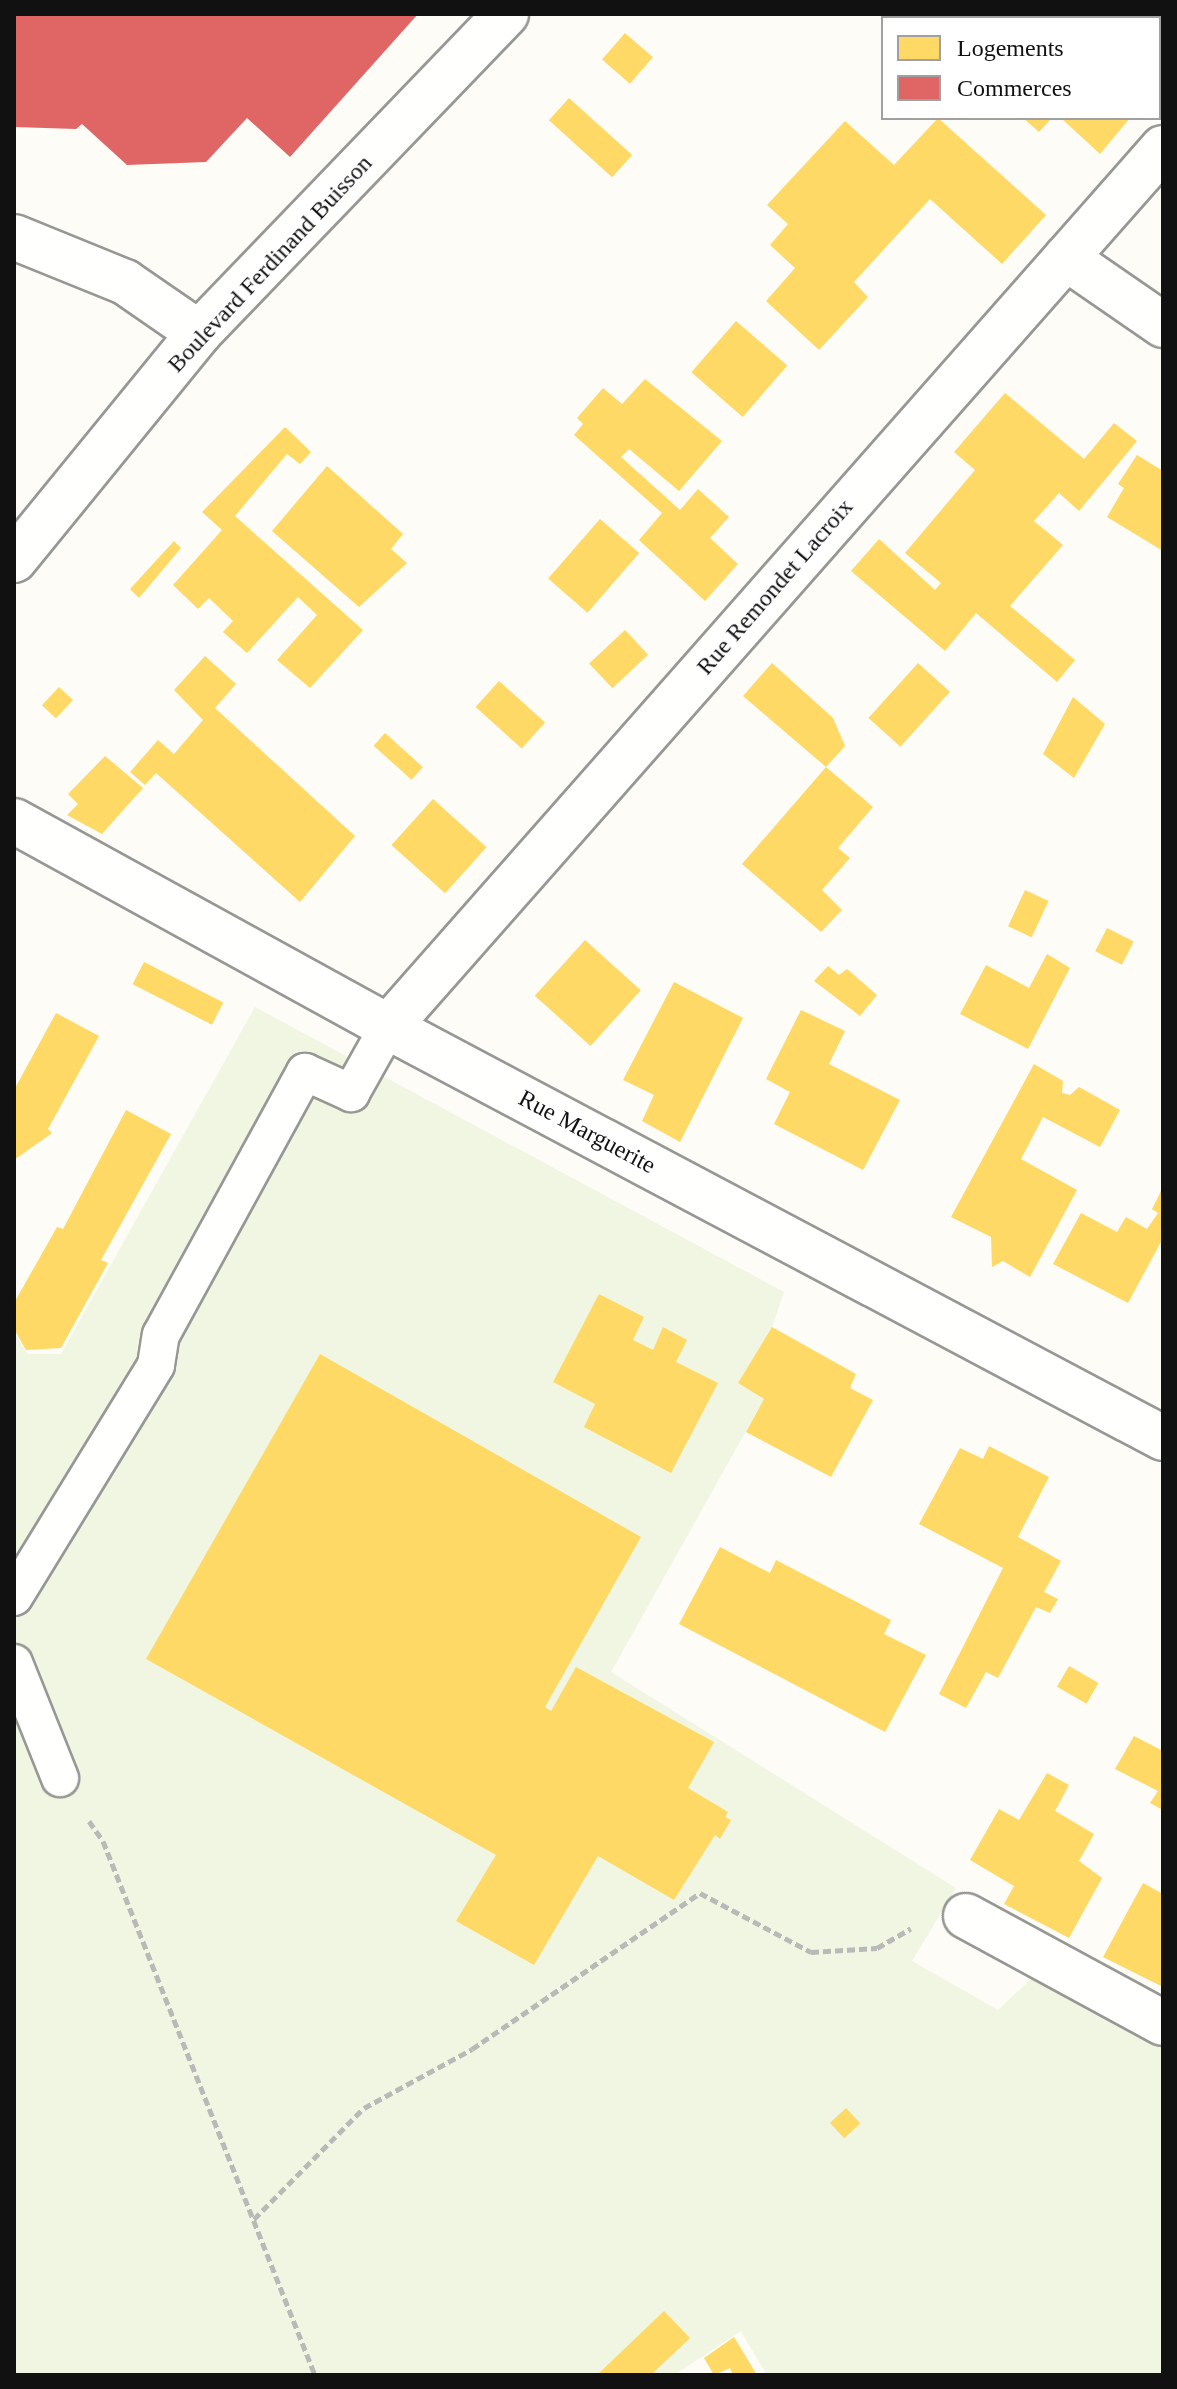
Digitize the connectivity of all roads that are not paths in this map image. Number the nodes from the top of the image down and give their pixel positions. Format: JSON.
{"nodes":[{"id":1,"x":506,"y":14,"type":"edge"},
{"id":2,"x":1163,"y":148,"type":"edge"},
{"id":3,"x":14,"y":237,"type":"edge"},
{"id":4,"x":1066,"y":258,"type":"junction"},
{"id":5,"x":1163,"y":325,"type":"edge"},
{"id":6,"x":199,"y":333,"type":"junction"},
{"id":7,"x":14,"y":560,"type":"edge"},
{"id":8,"x":14,"y":821,"type":"edge"},
{"id":9,"x":388,"y":1027,"type":"junction"},
{"id":10,"x":1163,"y":1438,"type":"edge"},
{"id":11,"x":14,"y":1597,"type":"edge"},
{"id":12,"x":14,"y":1663,"type":"edge"},
{"id":13,"x":60,"y":1778,"type":"road end"},
{"id":14,"x":966,"y":1916,"type":"road end"},
{"id":15,"x":1163,"y":2023,"type":"edge"}],
"edges":[{"from":1,"to":6,"type":"street","name":"Boulevard Ferdinand Buisson"},
{"from":2,"to":4,"type":"street","name":"Rue Remondet Lacroix"},
{"from":3,"to":6,"type":"street"},
{"from":4,"to":5,"type":"street"},
{"from":4,"to":9,"type":"street","name":"Rue Remondet Lacroix"},
{"from":6,"to":7,"type":"street","name":"Boulevard Ferdinand Buisson"},
{"from":8,"to":9,"type":"street","name":"Rue Marguerite"},
{"from":9,"to":10,"type":"street","name":"Rue Marguerite"},
{"from":9,"to":11,"type":"lane"},
{"from":12,"to":13,"type":"lane"},
{"from":14,"to":15,"type":"street"}]}
